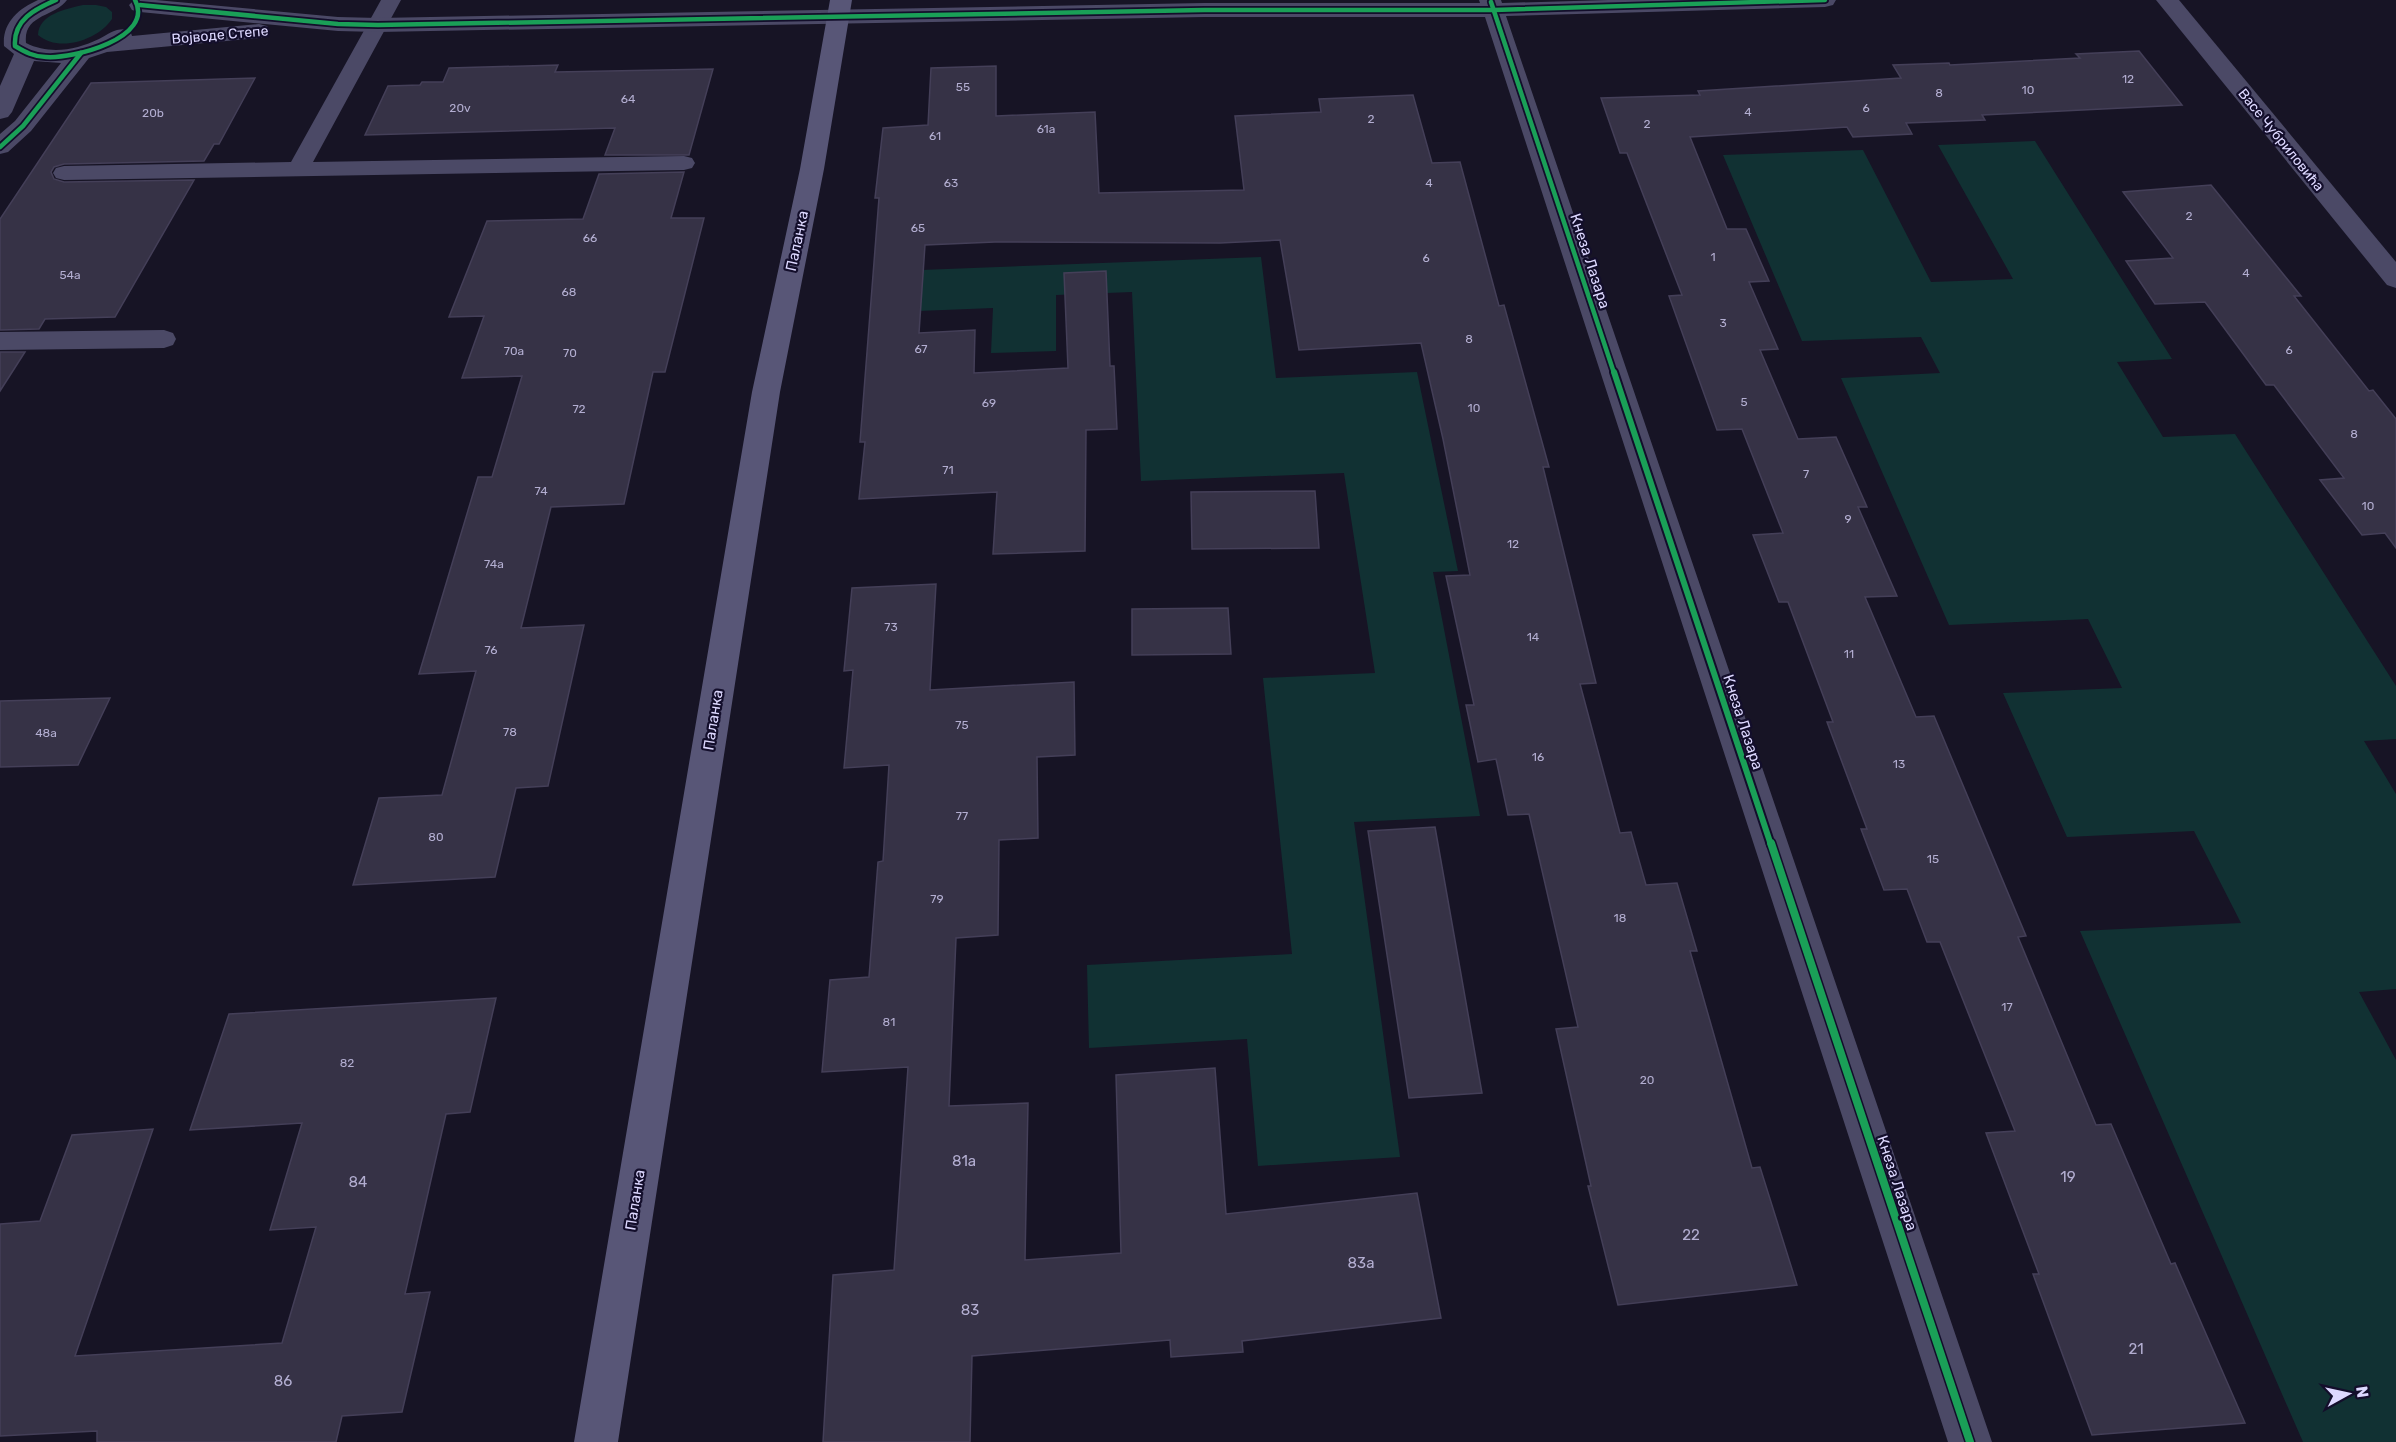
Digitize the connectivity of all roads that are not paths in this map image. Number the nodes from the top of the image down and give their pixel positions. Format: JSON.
{"nodes":[{"id":1,"x":391,"y":0,"type":"edge"},
{"id":2,"x":1824,"y":0,"type":"edge"},
{"id":3,"x":2167,"y":0,"type":"edge"},
{"id":4,"x":137,"y":2,"type":"edge"},
{"id":5,"x":49,"y":3,"type":"edge"},
{"id":6,"x":1203,"y":5,"type":"edge"},
{"id":7,"x":1492,"y":5,"type":"edge"},
{"id":8,"x":839,"y":9,"type":"edge"},
{"id":9,"x":0,"y":13,"type":"edge"},
{"id":10,"x":338,"y":24,"type":"junction"},
{"id":11,"x":378,"y":25,"type":"junction"},
{"id":12,"x":14,"y":48,"type":"edge"},
{"id":13,"x":91,"y":50,"type":"junction"},
{"id":14,"x":0,"y":112,"type":"edge"},
{"id":15,"x":0,"y":147,"type":"edge"},
{"id":16,"x":684,"y":163,"type":"dead end"},
{"id":17,"x":298,"y":169,"type":"junction"},
{"id":18,"x":64,"y":173,"type":"dead end"},
{"id":19,"x":2396,"y":279,"type":"edge"},
{"id":20,"x":164,"y":339,"type":"dead end"},
{"id":21,"x":0,"y":341,"type":"edge"},
{"id":22,"x":596,"y":1442,"type":"edge"},
{"id":23,"x":1970,"y":1442,"type":"edge"}],
"edges":[{"from":1,"to":11,"type":"lane"},
{"from":2,"to":7,"type":"street","name":"Војводе Степе"},
{"from":3,"to":19,"type":"street","name":"Васе Чубриловића"},
{"from":4,"to":10,"type":"street","name":"Војводе Степе"},
{"from":4,"to":13,"type":"street"},
{"from":5,"to":9,"type":"street"},
{"from":5,"to":12,"type":"street"},
{"from":6,"to":7,"type":"street","name":"Војводе Степе"},
{"from":6,"to":8,"type":"street","name":"Војводе Степе"},
{"from":7,"to":23,"type":"street","name":"Кнеза Лазара"},
{"from":8,"to":11,"type":"street","name":"Војводе Степе"},
{"from":8,"to":22,"type":"main road","name":"Паланка"},
{"from":10,"to":11,"type":"street","name":"Војводе Степе"},
{"from":10,"to":13,"type":"street","name":"Војводе Степе"},
{"from":11,"to":17,"type":"lane"},
{"from":12,"to":13,"type":"street","name":"Војводе Степе"},
{"from":12,"to":14,"type":"street"},
{"from":13,"to":15,"type":"street"},
{"from":16,"to":17,"type":"lane"},
{"from":17,"to":18,"type":"lane"},
{"from":20,"to":21,"type":"lane"}]}
